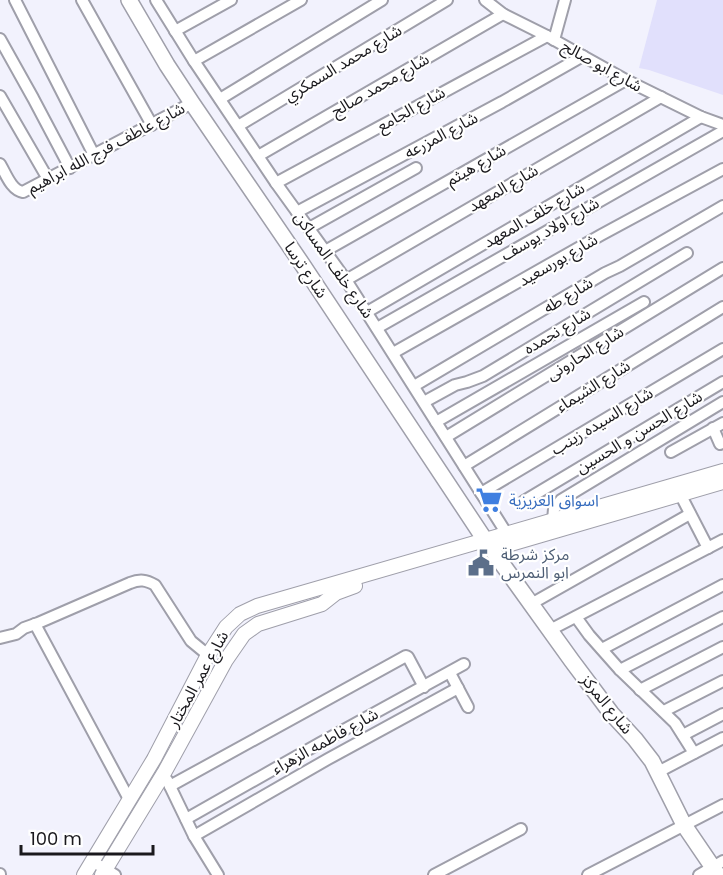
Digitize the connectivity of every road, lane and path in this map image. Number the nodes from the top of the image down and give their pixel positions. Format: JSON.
{"nodes":[{"id":1,"x":15,"y":0,"type":"edge"},
{"id":2,"x":82,"y":0,"type":"edge"},
{"id":3,"x":129,"y":0,"type":"edge"},
{"id":4,"x":231,"y":0,"type":"edge"},
{"id":5,"x":301,"y":0,"type":"edge"},
{"id":6,"x":382,"y":0,"type":"edge"},
{"id":7,"x":447,"y":0,"type":"edge"},
{"id":8,"x":485,"y":0,"type":"edge"},
{"id":9,"x":565,"y":0,"type":"edge"},
{"id":10,"x":159,"y":1,"type":"edge"},
{"id":11,"x":503,"y":14,"type":"junction"},
{"id":12,"x":175,"y":31,"type":"junction"},
{"id":13,"x":551,"y":38,"type":"junction"},
{"id":14,"x":0,"y":39,"type":"edge"},
{"id":15,"x":583,"y":56,"type":"junction"},
{"id":16,"x":194,"y":61,"type":"junction"},
{"id":17,"x":626,"y":80,"type":"junction"},
{"id":18,"x":0,"y":96,"type":"edge"},
{"id":19,"x":661,"y":97,"type":"junction"},
{"id":20,"x":220,"y":99,"type":"junction"},
{"id":21,"x":192,"y":103,"type":"junction"},
{"id":22,"x":701,"y":117,"type":"junction"},
{"id":23,"x":723,"y":124,"type":"edge"},
{"id":24,"x":152,"y":125,"type":"junction"},
{"id":25,"x":238,"y":126,"type":"junction"},
{"id":26,"x":723,"y":130,"type":"edge"},
{"id":27,"x":94,"y":155,"type":"junction"},
{"id":28,"x":258,"y":156,"type":"junction"},
{"id":29,"x":0,"y":165,"type":"edge"},
{"id":30,"x":70,"y":168,"type":"junction"},
{"id":31,"x":416,"y":168,"type":"dead end"},
{"id":32,"x":723,"y":169,"type":"edge"},
{"id":33,"x":48,"y":179,"type":"junction"},
{"id":34,"x":276,"y":183,"type":"junction"},
{"id":35,"x":723,"y":206,"type":"edge"},
{"id":36,"x":297,"y":212,"type":"junction"},
{"id":37,"x":309,"y":228,"type":"junction"},
{"id":38,"x":325,"y":251,"type":"junction"},
{"id":39,"x":687,"y":253,"type":"dead end"},
{"id":40,"x":723,"y":268,"type":"edge"},
{"id":41,"x":346,"y":280,"type":"junction"},
{"id":42,"x":644,"y":302,"type":"dead end"},
{"id":43,"x":723,"y":307,"type":"edge"},
{"id":44,"x":367,"y":312,"type":"junction"},
{"id":45,"x":377,"y":328,"type":"junction"},
{"id":46,"x":723,"y":349,"type":"edge"},
{"id":47,"x":393,"y":353,"type":"junction"},
{"id":48,"x":414,"y":386,"type":"junction"},
{"id":49,"x":722,"y":386,"type":"edge"},
{"id":50,"x":424,"y":402,"type":"junction"},
{"id":51,"x":723,"y":402,"type":"edge"},
{"id":52,"x":436,"y":422,"type":"junction"},
{"id":53,"x":718,"y":425,"type":"edge"},
{"id":54,"x":446,"y":437,"type":"junction"},
{"id":55,"x":720,"y":444,"type":"dead end"},
{"id":56,"x":671,"y":452,"type":"dead end"},
{"id":57,"x":464,"y":466,"type":"junction"},
{"id":58,"x":723,"y":471,"type":"edge"},
{"id":59,"x":723,"y":482,"type":"edge"},
{"id":60,"x":678,"y":490,"type":"junction"},
{"id":61,"x":481,"y":493,"type":"junction"},
{"id":62,"x":524,"y":501,"type":"dead end"},
{"id":63,"x":690,"y":513,"type":"junction"},
{"id":64,"x":553,"y":519,"type":"junction"},
{"id":65,"x":497,"y":536,"type":"junction"},
{"id":66,"x":723,"y":540,"type":"edge"},
{"id":67,"x":708,"y":548,"type":"junction"},
{"id":68,"x":377,"y":571,"type":"junction"},
{"id":69,"x":723,"y":585,"type":"edge"},
{"id":70,"x":531,"y":604,"type":"junction"},
{"id":71,"x":576,"y":617,"type":"junction"},
{"id":72,"x":723,"y":617,"type":"edge"},
{"id":73,"x":35,"y":624,"type":"junction"},
{"id":74,"x":550,"y":630,"type":"junction"},
{"id":75,"x":0,"y":638,"type":"edge"},
{"id":76,"x":723,"y":647,"type":"edge"},
{"id":77,"x":602,"y":649,"type":"junction"},
{"id":78,"x":208,"y":655,"type":"junction"},
{"id":79,"x":465,"y":664,"type":"dead end"},
{"id":80,"x":620,"y":670,"type":"junction"},
{"id":81,"x":450,"y":673,"type":"junction"},
{"id":82,"x":723,"y":681,"type":"edge"},
{"id":83,"x":424,"y":687,"type":"junction"},
{"id":84,"x":458,"y":688,"type":"junction"},
{"id":85,"x":640,"y":690,"type":"junction"},
{"id":86,"x":468,"y":707,"type":"dead end"},
{"id":87,"x":664,"y":711,"type":"junction"},
{"id":88,"x":723,"y":714,"type":"edge"},
{"id":89,"x":683,"y":735,"type":"junction"},
{"id":90,"x":723,"y":738,"type":"edge"},
{"id":91,"x":694,"y":753,"type":"junction"},
{"id":92,"x":163,"y":769,"type":"junction"},
{"id":93,"x":658,"y":772,"type":"junction"},
{"id":94,"x":130,"y":801,"type":"junction"},
{"id":95,"x":723,"y":805,"type":"edge"},
{"id":96,"x":186,"y":819,"type":"junction"},
{"id":97,"x":684,"y":825,"type":"junction"},
{"id":98,"x":521,"y":829,"type":"dead end"},
{"id":99,"x":120,"y":831,"type":"junction"},
{"id":100,"x":194,"y":836,"type":"junction"},
{"id":101,"x":102,"y":868,"type":"edge"},
{"id":102,"x":718,"y":868,"type":"edge"},
{"id":103,"x":84,"y":875,"type":"edge"},
{"id":104,"x":218,"y":875,"type":"edge"},
{"id":105,"x":434,"y":875,"type":"edge"},
{"id":106,"x":588,"y":875,"type":"edge"},
{"id":107,"x":699,"y":875,"type":"edge"}],
"edges":[{"from":1,"to":27,"type":"street"},
{"from":2,"to":24,"type":"street"},
{"from":3,"to":21,"type":"main road","name":"شارع ترسا"},
{"from":4,"to":12,"type":"street"},
{"from":5,"to":16,"type":"street"},
{"from":6,"to":20,"type":"street"},
{"from":7,"to":25,"type":"street","name":"شارع محمد السمكري"},
{"from":8,"to":11,"type":"street","name":"شارع ابو صالح"},
{"from":9,"to":13,"type":"street"},
{"from":10,"to":12,"type":"street","name":"شارع خلف المساكن"},
{"from":11,"to":13,"type":"street","name":"شارع ابو صالح"},
{"from":11,"to":28,"type":"street","name":"شارع محمد صالح"},
{"from":12,"to":16,"type":"street","name":"شارع خلف المساكن"},
{"from":13,"to":15,"type":"street","name":"شارع ابو صالح"},
{"from":13,"to":34,"type":"street","name":"شارع الجامع"},
{"from":14,"to":30,"type":"street"},
{"from":15,"to":17,"type":"street","name":"شارع ابو صالح"},
{"from":15,"to":36,"type":"street","name":"شارع المزرعه"},
{"from":16,"to":20,"type":"street","name":"شارع خلف المساكن"},
{"from":17,"to":19,"type":"street","name":"شارع ابو صالح"},
{"from":17,"to":38,"type":"street","name":"شارع هيثم"},
{"from":18,"to":33,"type":"street"},
{"from":19,"to":22,"type":"street","name":"شارع ابو صالح"},
{"from":19,"to":41,"type":"street","name":"شارع المعهد"},
{"from":20,"to":25,"type":"street","name":"شارع خلف المساكن"},
{"from":21,"to":24,"type":"street","name":"شارع عاطف فرج الله ابراهيم"},
{"from":21,"to":65,"type":"main road","name":"شارع ترسا"},
{"from":22,"to":23,"type":"street","name":"شارع ابو صالح"},
{"from":22,"to":44,"type":"street","name":"شارع خلف المعهد"},
{"from":24,"to":27,"type":"street","name":"شارع عاطف فرج الله ابراهيم"},
{"from":25,"to":28,"type":"street","name":"شارع خلف المساكن"},
{"from":26,"to":45,"type":"street","name":"شارع اولاد يوسف"},
{"from":27,"to":30,"type":"street","name":"شارع عاطف فرج الله ابراهيم"},
{"from":28,"to":34,"type":"street","name":"شارع خلف المساكن"},
{"from":29,"to":33,"type":"street","name":"شارع عاطف فرج الله ابراهيم"},
{"from":30,"to":33,"type":"street","name":"شارع عاطف فرج الله ابراهيم"},
{"from":31,"to":37,"type":"street"},
{"from":32,"to":47,"type":"street","name":"شارع بورسعيد"},
{"from":34,"to":36,"type":"street","name":"شارع خلف المساكن"},
{"from":35,"to":48,"type":"street","name":"شارع طه"},
{"from":36,"to":37,"type":"street","name":"شارع خلف المساكن"},
{"from":37,"to":38,"type":"street","name":"شارع خلف المساكن"},
{"from":38,"to":41,"type":"street","name":"شارع خلف المساكن"},
{"from":39,"to":50,"type":"street","name":"شارع نحمده"},
{"from":40,"to":54,"type":"street","name":"شارع الحارونى"},
{"from":41,"to":44,"type":"street","name":"شارع خلف المساكن"},
{"from":42,"to":52,"type":"street"},
{"from":43,"to":57,"type":"street","name":"شارع الشيماء"},
{"from":44,"to":45,"type":"street","name":"شارع خلف المساكن"},
{"from":45,"to":47,"type":"street","name":"شارع خلف المساكن"},
{"from":46,"to":61,"type":"street","name":"شارع السيده زينب"},
{"from":47,"to":48,"type":"street","name":"شارع خلف المساكن"},
{"from":48,"to":50,"type":"street","name":"شارع خلف المساكن"},
{"from":49,"to":62,"type":"street","name":"شارع الحسن و الحسين"},
{"from":50,"to":52,"type":"street","name":"شارع خلف المساكن"},
{"from":51,"to":64,"type":"street"},
{"from":52,"to":54,"type":"street","name":"شارع خلف المساكن"},
{"from":53,"to":55,"type":"street"},
{"from":53,"to":56,"type":"street"},
{"from":54,"to":57,"type":"street","name":"شارع خلف المساكن"},
{"from":57,"to":61,"type":"street","name":"شارع خلف المساكن"},
{"from":58,"to":60,"type":"street"},
{"from":59,"to":60,"type":"street"},
{"from":60,"to":63,"type":"street"},
{"from":60,"to":64,"type":"street","name":"شارع عمر المختار"},
{"from":60,"to":65,"type":"street"},
{"from":61,"to":65,"type":"street","name":"شارع خلف المساكن"},
{"from":63,"to":67,"type":"street"},
{"from":63,"to":70,"type":"street"},
{"from":64,"to":65,"type":"street","name":"شارع عمر المختار"},
{"from":65,"to":68,"type":"street","name":"شارع عمر المختار"},
{"from":65,"to":70,"type":"main road","name":"شارع المركز"},
{"from":66,"to":67,"type":"street"},
{"from":67,"to":71,"type":"street"},
{"from":68,"to":78,"type":"street","name":"شارع عمر المختار"},
{"from":68,"to":92,"type":"street"},
{"from":69,"to":77,"type":"street"},
{"from":70,"to":74,"type":"main road","name":"شارع المركز"},
{"from":71,"to":74,"type":"street"},
{"from":71,"to":77,"type":"street"},
{"from":72,"to":80,"type":"street"},
{"from":73,"to":75,"type":"street"},
{"from":73,"to":78,"type":"street"},
{"from":73,"to":94,"type":"street"},
{"from":74,"to":93,"type":"main road","name":"شارع المركز"},
{"from":76,"to":85,"type":"street"},
{"from":77,"to":80,"type":"street"},
{"from":78,"to":92,"type":"street","name":"شارع عمر المختار"},
{"from":79,"to":81,"type":"street","name":"شارع فاطمه الزهراء"},
{"from":80,"to":85,"type":"street"},
{"from":81,"to":83,"type":"street","name":"شارع فاطمه الزهراء"},
{"from":81,"to":84,"type":"street"},
{"from":82,"to":87,"type":"street"},
{"from":83,"to":92,"type":"street"},
{"from":83,"to":96,"type":"street","name":"شارع فاطمه الزهراء"},
{"from":84,"to":86,"type":"street"},
{"from":84,"to":100,"type":"street"},
{"from":85,"to":87,"type":"street"},
{"from":87,"to":89,"type":"street"},
{"from":88,"to":89,"type":"street"},
{"from":89,"to":91,"type":"street"},
{"from":90,"to":91,"type":"street"},
{"from":91,"to":93,"type":"street"},
{"from":92,"to":94,"type":"street","name":"شارع عمر المختار"},
{"from":92,"to":96,"type":"street"},
{"from":92,"to":99,"type":"street"},
{"from":93,"to":97,"type":"main road","name":"شارع المركز"},
{"from":94,"to":99,"type":"street","name":"شارع عمر المختار"},
{"from":95,"to":97,"type":"street"},
{"from":96,"to":100,"type":"street"},
{"from":97,"to":102,"type":"main road","name":"شارع المركز"},
{"from":97,"to":106,"type":"street"},
{"from":98,"to":105,"type":"street"},
{"from":99,"to":101,"type":"street","name":"شارع عمر المختار"},
{"from":100,"to":104,"type":"street"},
{"from":101,"to":103,"type":"street","name":"شارع عمر المختار"},
{"from":102,"to":107,"type":"street"}]}
